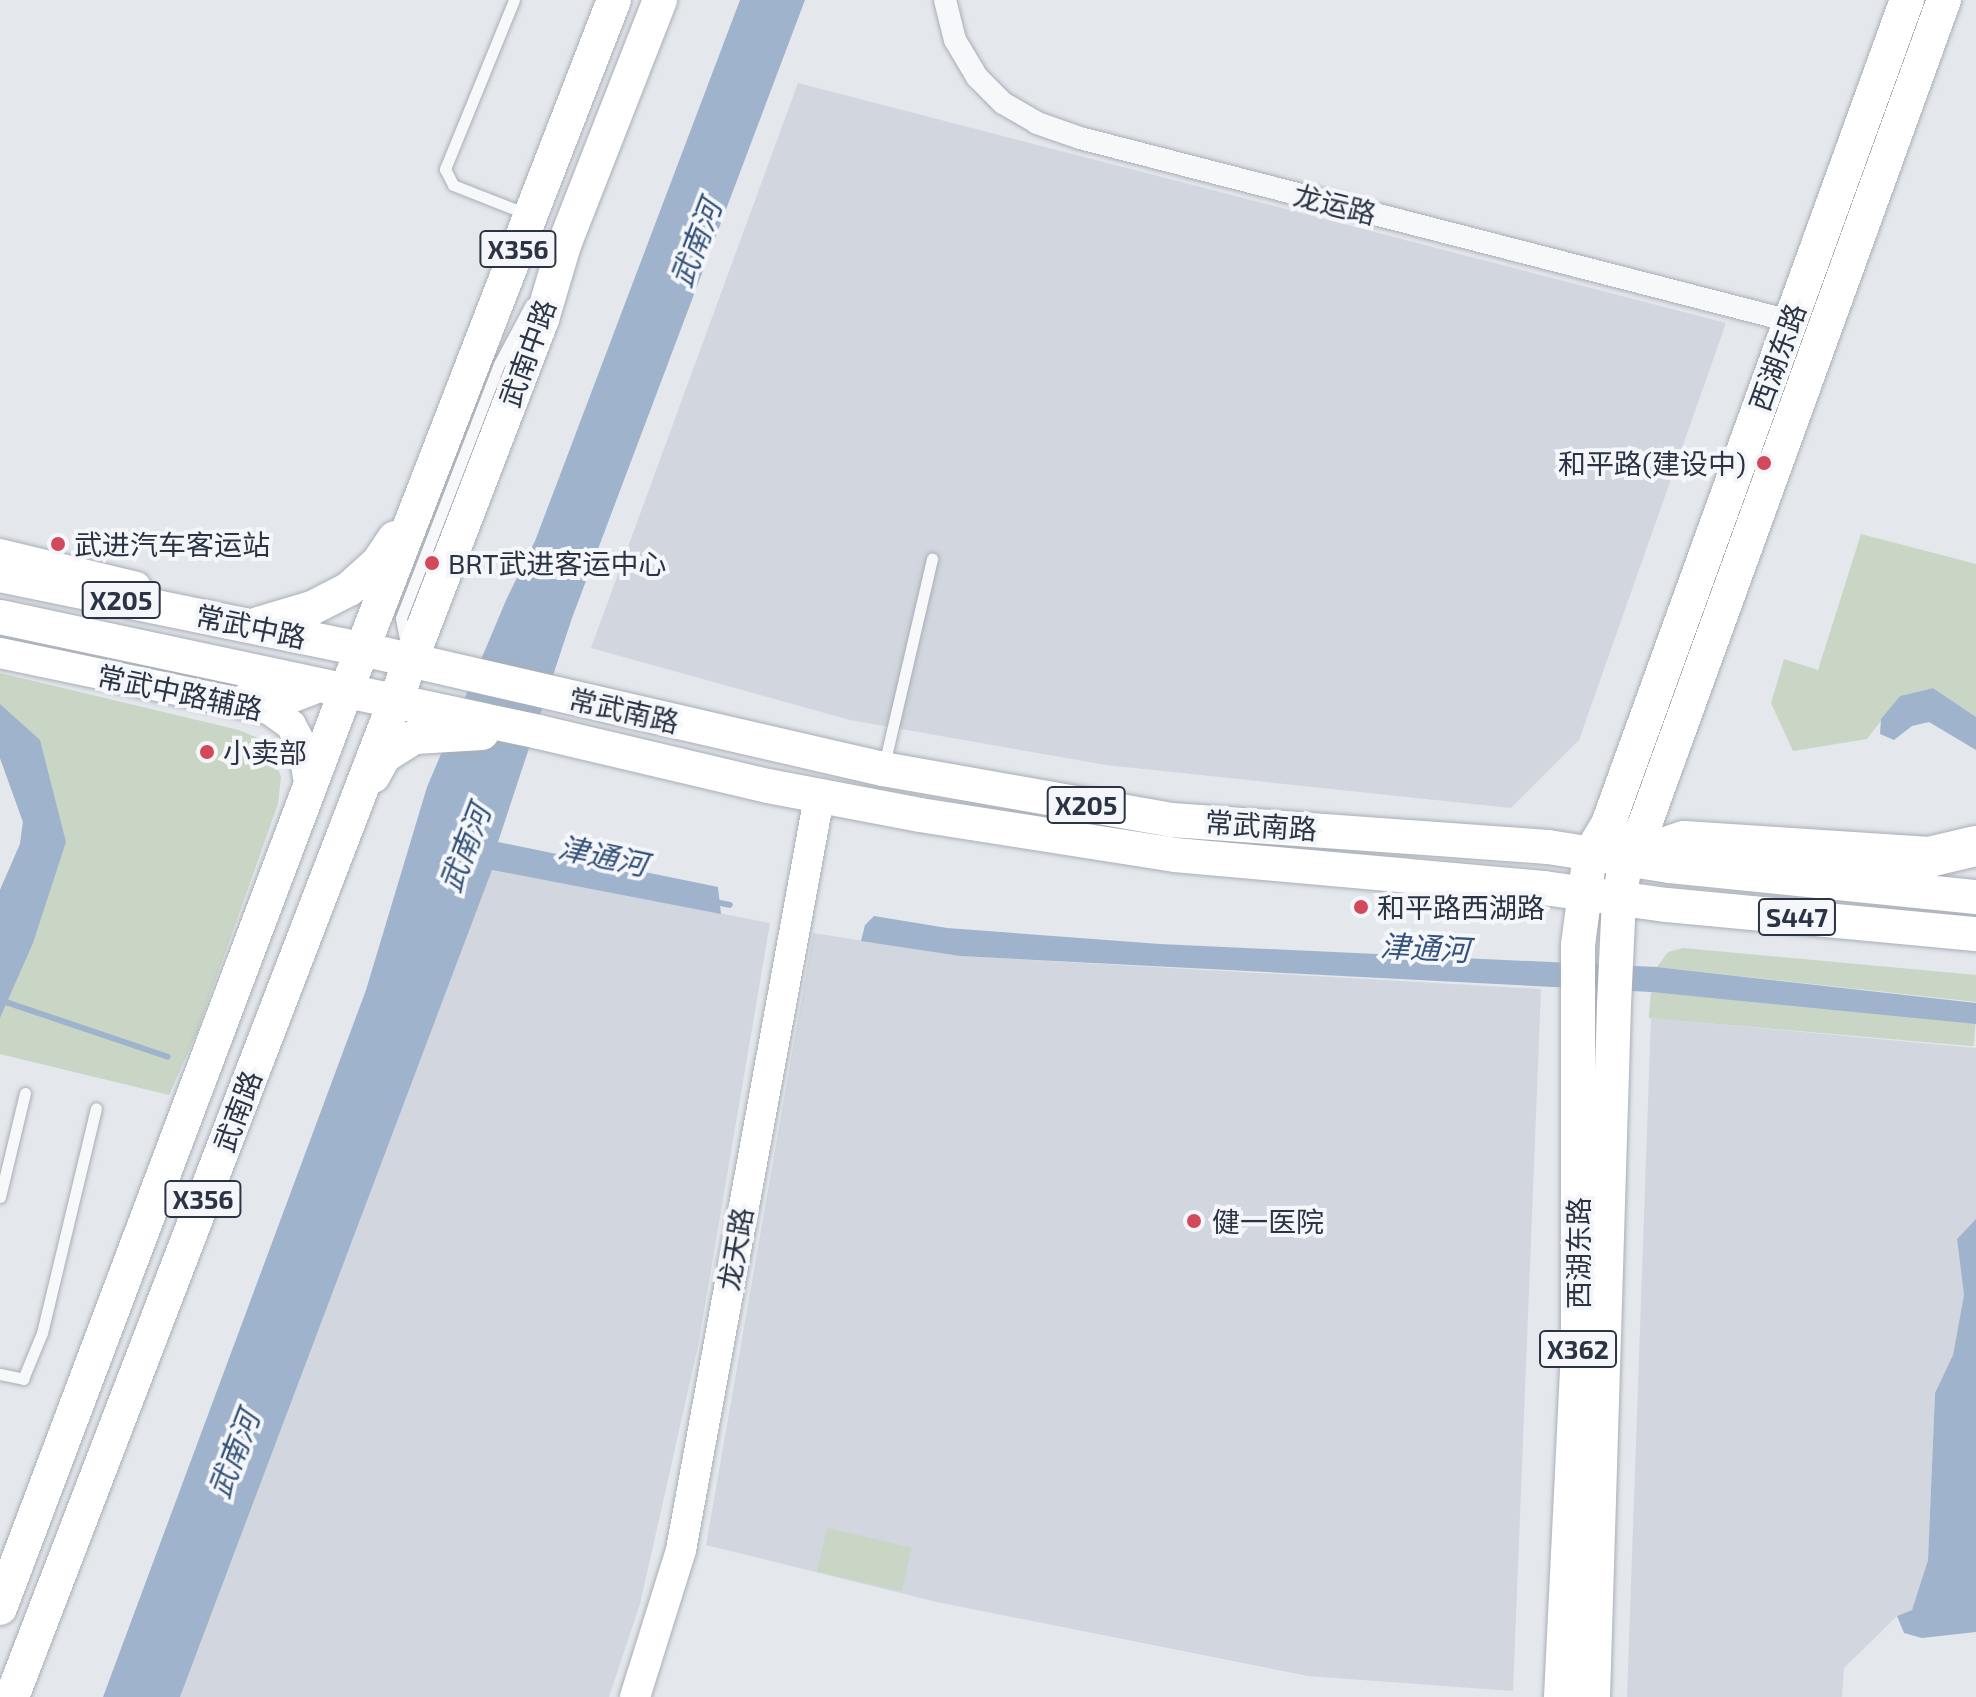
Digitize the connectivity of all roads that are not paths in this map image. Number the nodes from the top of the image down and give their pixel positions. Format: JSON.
{"nodes":[{"id":1,"x":514,"y":0,"type":"edge"},
{"id":2,"x":614,"y":0,"type":"edge"},
{"id":3,"x":660,"y":0,"type":"edge"},
{"id":4,"x":945,"y":0,"type":"edge"},
{"id":5,"x":1907,"y":0,"type":"edge"},
{"id":6,"x":1944,"y":0,"type":"edge"},
{"id":7,"x":531,"y":215,"type":"junction"},
{"id":8,"x":564,"y":245,"type":"junction"},
{"id":9,"x":1790,"y":321,"type":"junction"},
{"id":10,"x":421,"y":498,"type":"junction"},
{"id":11,"x":0,"y":554,"type":"edge"},
{"id":12,"x":932,"y":558,"type":"dead end"},
{"id":13,"x":0,"y":575,"type":"edge"},
{"id":14,"x":441,"y":579,"type":"junction"},
{"id":15,"x":0,"y":617,"type":"edge"},
{"id":16,"x":277,"y":621,"type":"junction"},
{"id":17,"x":242,"y":626,"type":"junction"},
{"id":18,"x":362,"y":649,"type":"junction"},
{"id":19,"x":0,"y":653,"type":"edge"},
{"id":20,"x":409,"y":660,"type":"junction"},
{"id":21,"x":464,"y":667,"type":"junction"},
{"id":22,"x":332,"y":688,"type":"junction"},
{"id":23,"x":245,"y":701,"type":"junction"},
{"id":24,"x":394,"y":701,"type":"junction"},
{"id":25,"x":442,"y":723,"type":"junction"},
{"id":26,"x":883,"y":769,"type":"junction"},
{"id":27,"x":310,"y":788,"type":"junction"},
{"id":28,"x":819,"y":797,"type":"junction"},
{"id":29,"x":347,"y":825,"type":"junction"},
{"id":30,"x":1976,"y":846,"type":"edge"},
{"id":31,"x":1608,"y":857,"type":"junction"},
{"id":32,"x":1582,"y":893,"type":"junction"},
{"id":33,"x":1976,"y":897,"type":"edge"},
{"id":34,"x":1619,"y":899,"type":"junction"},
{"id":35,"x":1976,"y":934,"type":"edge"},
{"id":36,"x":25,"y":1093,"type":"dead end"},
{"id":37,"x":96,"y":1108,"type":"dead end"},
{"id":38,"x":0,"y":1197,"type":"edge"},
{"id":39,"x":0,"y":1374,"type":"edge"},
{"id":40,"x":0,"y":1608,"type":"edge"},
{"id":41,"x":12,"y":1697,"type":"edge"},
{"id":42,"x":635,"y":1697,"type":"edge"},
{"id":43,"x":1561,"y":1697,"type":"edge"},
{"id":44,"x":1593,"y":1697,"type":"edge"}],
"edges":[{"from":1,"to":7,"type":"lane"},
{"from":2,"to":7,"type":"main road","name":"武南中路","number":"X356"},
{"from":3,"to":8,"type":"main road","name":"武南中路","number":"X356"},
{"from":4,"to":9,"type":"street","name":"龙运路"},
{"from":5,"to":9,"type":"main road","name":"西湖东路","number":"X362"},
{"from":6,"to":31,"type":"main road","name":"西湖东路","number":"X362"},
{"from":7,"to":10,"type":"main road","name":"武南中路","number":"X356"},
{"from":8,"to":14,"type":"main road","name":"武南中路","number":"X356"},
{"from":8,"to":20,"type":"lane"},
{"from":9,"to":31,"type":"main road","name":"西湖东路","number":"X362"},
{"from":10,"to":16,"type":"main road"},
{"from":10,"to":18,"type":"main road","name":"武南中路","number":"X356"},
{"from":11,"to":16,"type":"street"},
{"from":12,"to":26,"type":"lane"},
{"from":13,"to":17,"type":"main road","name":"常武中路","number":"X205"},
{"from":14,"to":20,"type":"main road","name":"武南中路","number":"X356"},
{"from":14,"to":21,"type":"main road"},
{"from":15,"to":22,"type":"main road","name":"常武中路","number":"X205"},
{"from":16,"to":17,"type":"main road"},
{"from":16,"to":18,"type":"street"},
{"from":17,"to":18,"type":"main road","name":"常武中路","number":"X205"},
{"from":18,"to":20,"type":"main road","number":"X205"},
{"from":18,"to":22,"type":"main road","name":"武南路","number":"X356"},
{"from":19,"to":23,"type":"street","name":"常武中路辅路"},
{"from":20,"to":21,"type":"main road","number":"X205"},
{"from":20,"to":24,"type":"main road","name":"武南路","number":"X356"},
{"from":21,"to":26,"type":"main road","name":"常武南路","number":"X205"},
{"from":22,"to":23,"type":"main road"},
{"from":22,"to":24,"type":"main road","number":"X205"},
{"from":22,"to":27,"type":"main road","name":"武南路","number":"X356"},
{"from":23,"to":27,"type":"street","name":"常武中路辅路"},
{"from":24,"to":25,"type":"main road","number":"X205"},
{"from":24,"to":29,"type":"main road","name":"武南路","number":"X356"},
{"from":25,"to":28,"type":"main road","name":"常武南路","number":"X205"},
{"from":25,"to":29,"type":"main road"},
{"from":26,"to":31,"type":"main road","name":"常武南路","number":"X205"},
{"from":27,"to":40,"type":"main road","name":"武南路","number":"X356"},
{"from":28,"to":32,"type":"main road","name":"常武南路","number":"X205"},
{"from":28,"to":42,"type":"street","name":"龙天路"},
{"from":29,"to":41,"type":"main road","name":"武南路","number":"X356"},
{"from":30,"to":31,"type":"highway"},
{"from":31,"to":32,"type":"main road","name":"西湖东路","number":"X362"},
{"from":31,"to":33,"type":"main road","name":"常武南路","number":"S447"},
{"from":31,"to":34,"type":"main road","number":"X362"},
{"from":32,"to":34,"type":"main road","number":"X205"},
{"from":32,"to":43,"type":"main road","name":"西湖东路","number":"X362"},
{"from":34,"to":35,"type":"main road","number":"S447"},
{"from":34,"to":44,"type":"main road","name":"西湖东路","number":"X362"},
{"from":36,"to":38,"type":"lane"},
{"from":37,"to":39,"type":"lane"}]}
